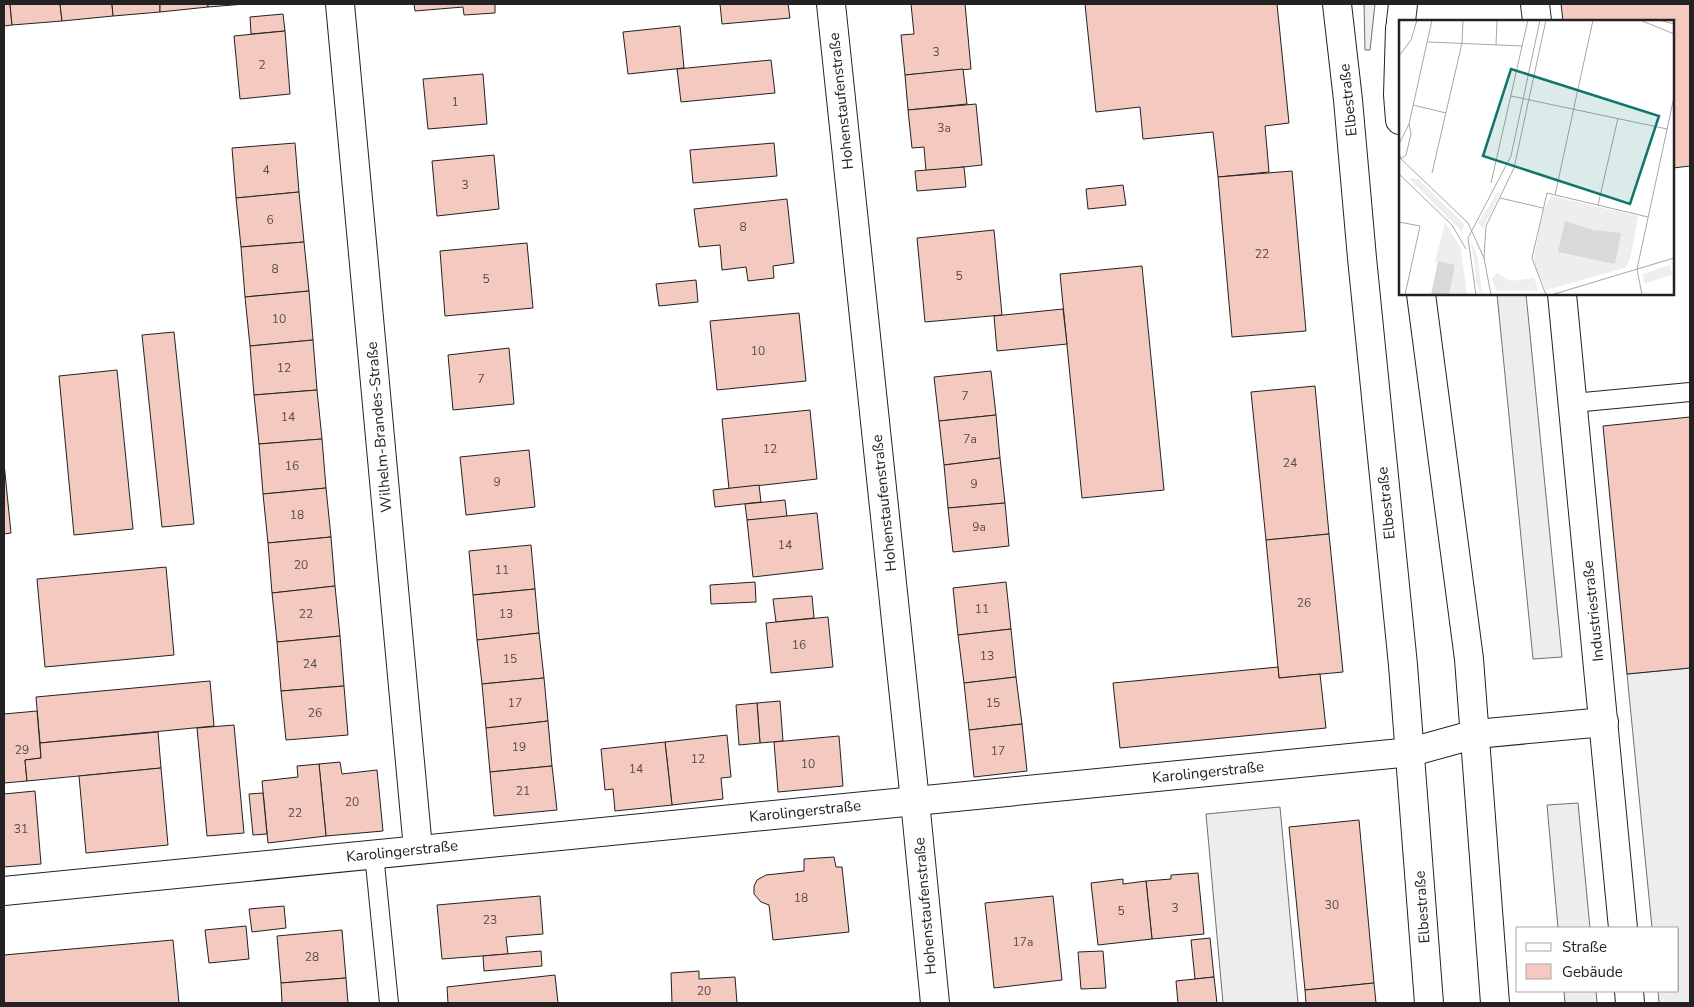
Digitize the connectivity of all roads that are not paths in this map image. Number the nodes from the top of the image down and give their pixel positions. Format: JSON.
{"nodes":[{"id":1,"x":340,"y":4,"type":"edge"},
{"id":2,"x":830,"y":4,"type":"edge"},
{"id":3,"x":1337,"y":4,"type":"edge"},
{"id":4,"x":1403,"y":4,"type":"edge"},
{"id":5,"x":1535,"y":4,"type":"edge"},
{"id":6,"x":1401,"y":20,"type":"edge"},
{"id":7,"x":1537,"y":20,"type":"edge"},
{"id":8,"x":1399,"y":62,"type":"edge"},
{"id":9,"x":1399,"y":108,"type":"edge"},
{"id":10,"x":1421,"y":295,"type":"edge"},
{"id":11,"x":1562,"y":295,"type":"edge"},
{"id":12,"x":1690,"y":392,"type":"edge"},
{"id":13,"x":1573,"y":403,"type":"junction"},
{"id":14,"x":1604,"y":722,"type":"junction"},
{"id":15,"x":1476,"y":734,"type":"junction"},
{"id":16,"x":1410,"y":752,"type":"junction"},
{"id":17,"x":915,"y":801,"type":"junction"},
{"id":18,"x":418,"y":849,"type":"junction"},
{"id":19,"x":374,"y":854,"type":"junction"},
{"id":20,"x":4,"y":891,"type":"edge"},
{"id":21,"x":1623,"y":927,"type":"edge"},
{"id":22,"x":388,"y":1003,"type":"edge"},
{"id":23,"x":935,"y":1003,"type":"edge"},
{"id":24,"x":1430,"y":1003,"type":"edge"},
{"id":25,"x":1495,"y":1003,"type":"edge"}],
"edges":[{"from":1,"to":18,"type":"street","name":"Wilhelm-Brandes-Straße"},
{"from":2,"to":17,"type":"street","name":"Hohenstaufenstraße"},
{"from":3,"to":16,"type":"street","name":"Elbestraße"},
{"from":4,"to":6,"type":"street"},
{"from":5,"to":7,"type":"street"},
{"from":8,"to":9,"type":"street"},
{"from":10,"to":15,"type":"street"},
{"from":11,"to":13,"type":"street","name":"Industriestraße"},
{"from":12,"to":13,"type":"lane"},
{"from":13,"to":14,"type":"street","name":"Industriestraße"},
{"from":14,"to":15,"type":"street","name":"Karolingerstraße"},
{"from":14,"to":21,"type":"street","name":"Industriestraße"},
{"from":15,"to":16,"type":"street","name":"Karolingerstraße"},
{"from":15,"to":25,"type":"street"},
{"from":16,"to":17,"type":"street","name":"Karolingerstraße"},
{"from":16,"to":24,"type":"street","name":"Elbestraße"},
{"from":17,"to":18,"type":"street","name":"Karolingerstraße"},
{"from":17,"to":23,"type":"street","name":"Hohenstaufenstraße"},
{"from":18,"to":19,"type":"street","name":"Karolingerstraße"},
{"from":19,"to":20,"type":"street","name":"Karolingerstraße"},
{"from":19,"to":22,"type":"lane"}]}
